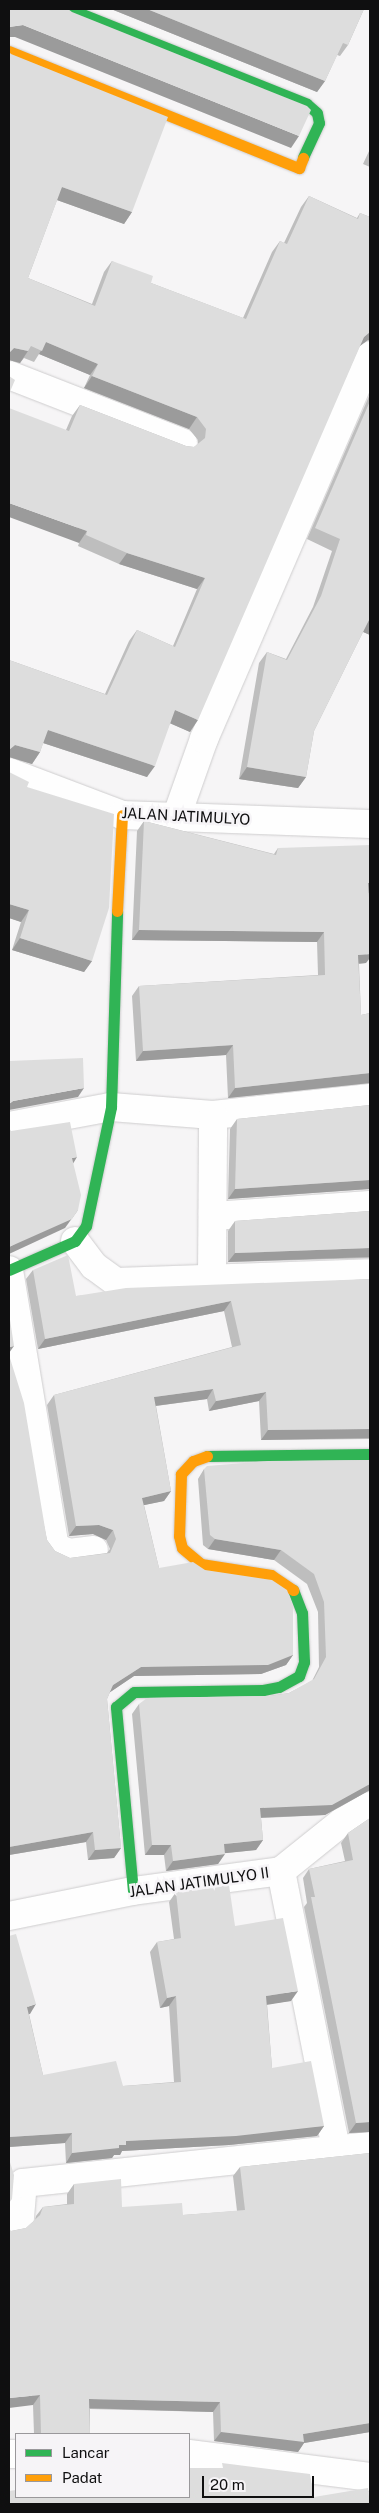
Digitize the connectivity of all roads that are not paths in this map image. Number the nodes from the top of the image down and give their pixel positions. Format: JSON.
{"nodes":[{"id":1,"x":70,"y":9,"type":"edge"},
{"id":2,"x":9,"y":51,"type":"edge"},
{"id":3,"x":370,"y":355,"type":"edge"},
{"id":4,"x":9,"y":375,"type":"edge"},
{"id":5,"x":183,"y":443,"type":"edge"},
{"id":6,"x":9,"y":772,"type":"edge"},
{"id":7,"x":122,"y":815,"type":"junction"},
{"id":8,"x":176,"y":818,"type":"junction"},
{"id":9,"x":370,"y":824,"type":"edge"},
{"id":10,"x":370,"y":1098,"type":"edge"},
{"id":11,"x":111,"y":1107,"type":"junction"},
{"id":12,"x":213,"y":1115,"type":"junction"},
{"id":13,"x":9,"y":1126,"type":"edge"},
{"id":14,"x":370,"y":1205,"type":"edge"},
{"id":15,"x":213,"y":1216,"type":"junction"},
{"id":16,"x":75,"y":1241,"type":"junction"},
{"id":17,"x":9,"y":1270,"type":"edge"},
{"id":18,"x":370,"y":1273,"type":"edge"},
{"id":19,"x":212,"y":1277,"type":"junction"},
{"id":20,"x":370,"y":1454,"type":"edge"},
{"id":21,"x":94,"y":1550,"type":"dead end"},
{"id":22,"x":370,"y":1806,"type":"edge"},
{"id":23,"x":281,"y":1871,"type":"junction"},
{"id":24,"x":133,"y":1891,"type":"junction"},
{"id":25,"x":9,"y":1916,"type":"edge"},
{"id":26,"x":370,"y":2146,"type":"edge"},
{"id":27,"x":336,"y":2149,"type":"junction"},
{"id":28,"x":9,"y":2226,"type":"edge"},
{"id":29,"x":190,"y":2454,"type":"edge"},
{"id":30,"x":370,"y":2477,"type":"edge"}],
"edges":[{"from":1,"to":2,"type":"street"},
{"from":3,"to":8,"type":"street"},
{"from":4,"to":5,"type":"street"},
{"from":6,"to":7,"type":"street","name":"JALAN JATIMULYO"},
{"from":7,"to":8,"type":"street","name":"JALAN JATIMULYO"},
{"from":7,"to":11,"type":"street"},
{"from":8,"to":9,"type":"street","name":"JALAN JATIMULYO"},
{"from":10,"to":12,"type":"street"},
{"from":11,"to":12,"type":"street"},
{"from":11,"to":13,"type":"street"},
{"from":11,"to":16,"type":"street"},
{"from":12,"to":15,"type":"street"},
{"from":14,"to":15,"type":"street"},
{"from":15,"to":19,"type":"street"},
{"from":16,"to":17,"type":"street"},
{"from":16,"to":19,"type":"street"},
{"from":17,"to":21,"type":"street"},
{"from":18,"to":19,"type":"street"},
{"from":20,"to":24,"type":"street"},
{"from":22,"to":23,"type":"street","name":"JALAN JATIMULYO II"},
{"from":23,"to":24,"type":"street","name":"JALAN JATIMULYO II"},
{"from":23,"to":27,"type":"street"},
{"from":24,"to":25,"type":"street","name":"JALAN JATIMULYO II"},
{"from":26,"to":27,"type":"street"},
{"from":27,"to":28,"type":"street"},
{"from":29,"to":30,"type":"street"}]}
